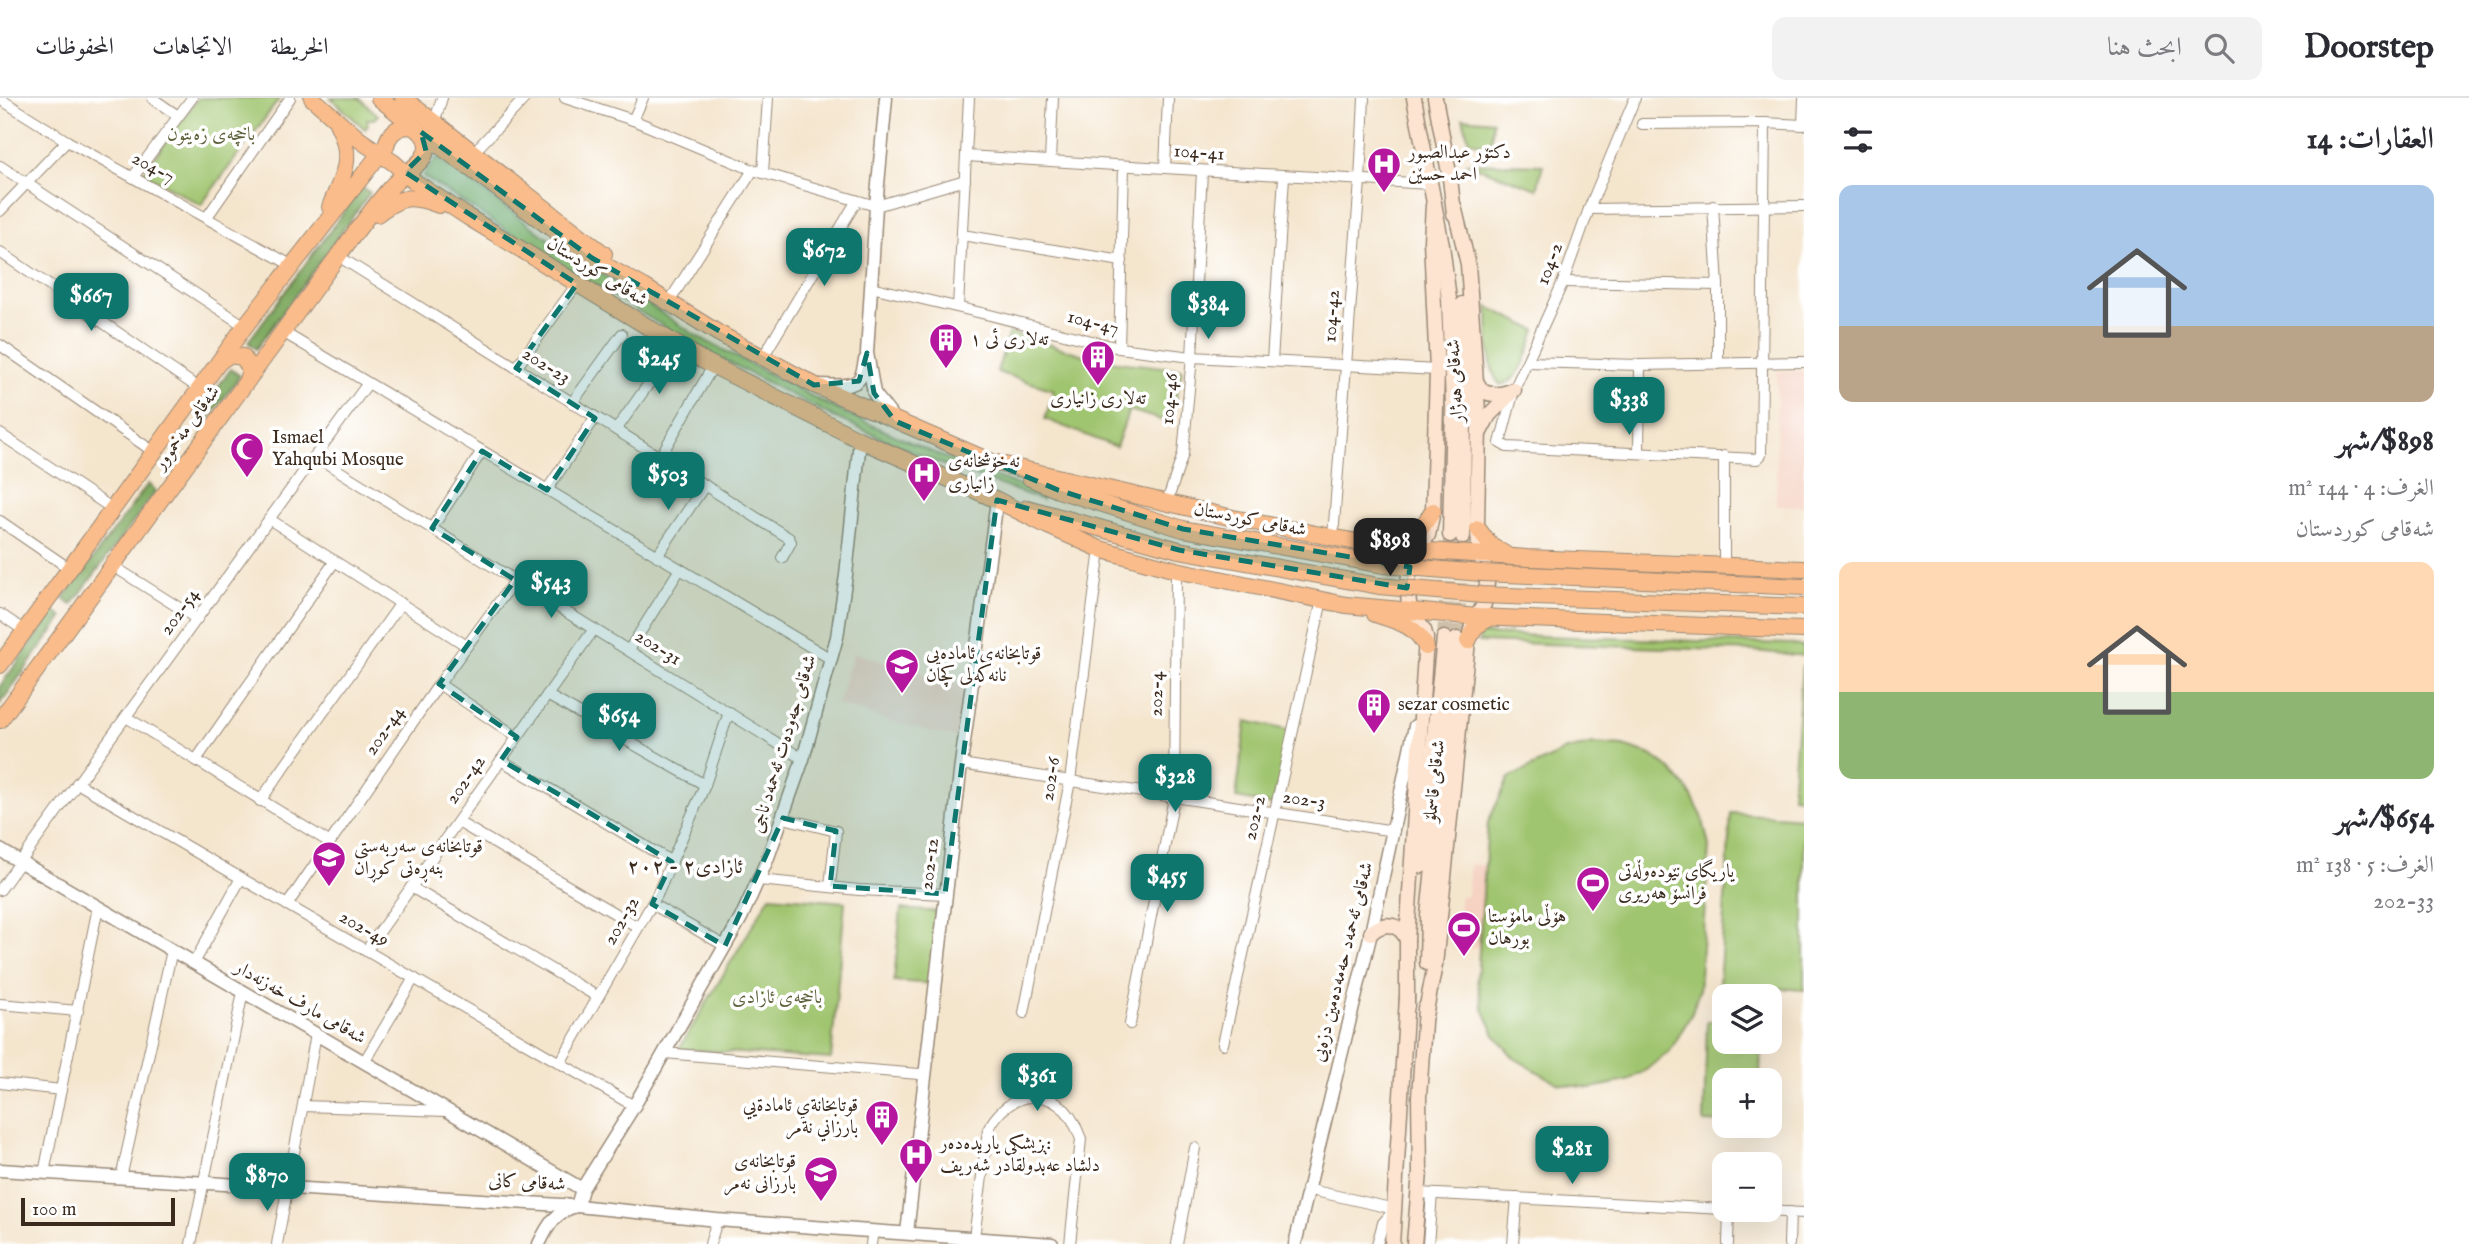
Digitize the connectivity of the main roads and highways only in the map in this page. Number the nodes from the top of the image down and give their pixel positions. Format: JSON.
{"nodes":[{"id":1,"x":312,"y":98,"type":"edge"},
{"id":2,"x":379,"y":98,"type":"edge"},
{"id":3,"x":403,"y":98,"type":"edge"},
{"id":4,"x":1414,"y":98,"type":"edge"},
{"id":5,"x":1435,"y":98,"type":"edge"},
{"id":6,"x":334,"y":117,"type":"junction"},
{"id":7,"x":428,"y":127,"type":"junction"},
{"id":8,"x":383,"y":150,"type":"junction"},
{"id":9,"x":404,"y":167,"type":"junction"},
{"id":10,"x":1433,"y":205,"type":"junction"},
{"id":11,"x":1454,"y":206,"type":"junction"},
{"id":12,"x":468,"y":217,"type":"junction"},
{"id":13,"x":323,"y":225,"type":"junction"},
{"id":14,"x":361,"y":226,"type":"junction"},
{"id":15,"x":644,"y":287,"type":"junction"},
{"id":16,"x":219,"y":363,"type":"junction"},
{"id":17,"x":247,"y":381,"type":"junction"},
{"id":18,"x":1477,"y":383,"type":"junction"},
{"id":19,"x":1478,"y":436,"type":"junction"},
{"id":20,"x":992,"y":462,"type":"junction"},
{"id":21,"x":997,"y":500,"type":"junction"},
{"id":22,"x":1433,"y":511,"type":"junction"},
{"id":23,"x":1464,"y":534,"type":"junction"},
{"id":24,"x":1388,"y":548,"type":"junction"},
{"id":25,"x":1417,"y":550,"type":"junction"},
{"id":26,"x":1480,"y":555,"type":"junction"},
{"id":27,"x":1515,"y":557,"type":"junction"},
{"id":28,"x":1804,"y":569,"type":"edge"},
{"id":29,"x":1804,"y":587,"type":"edge"},
{"id":30,"x":1346,"y":605,"type":"junction"},
{"id":31,"x":1804,"y":607,"type":"edge"},
{"id":32,"x":1410,"y":612,"type":"junction"},
{"id":33,"x":1484,"y":617,"type":"junction"},
{"id":34,"x":1803,"y":630,"type":"edge"},
{"id":35,"x":1456,"y":639,"type":"junction"},
{"id":36,"x":1426,"y":648,"type":"junction"},
{"id":37,"x":0,"y":666,"type":"edge"},
{"id":38,"x":0,"y":720,"type":"edge"},
{"id":39,"x":1371,"y":933,"type":"road end"},
{"id":40,"x":1407,"y":940,"type":"junction"},
{"id":41,"x":1406,"y":1006,"type":"junction"},
{"id":42,"x":1392,"y":1244,"type":"edge"},
{"id":43,"x":1414,"y":1244,"type":"edge"}],
"edges":[{"from":1,"to":6,"type":"highway"},
{"from":2,"to":7,"type":"highway","name":"شەقامی کوردستان"},
{"from":3,"to":7,"type":"highway","name":"شەقامی کوردستان"},
{"from":4,"to":10,"type":"main road","name":"شەقامی هەژار"},
{"from":5,"to":11,"type":"main road","name":"شەقامی هەژار"},
{"from":6,"to":8,"type":"highway"},
{"from":6,"to":13,"type":"highway"},
{"from":7,"to":8,"type":"highway","name":"شەقامی مەخموور"},
{"from":7,"to":9,"type":"highway","name":"شەقامی مەخموور"},
{"from":7,"to":15,"type":"highway","name":"شەقامی کوردستان"},
{"from":7,"to":15,"type":"highway","name":"شەقامی کوردستان"},
{"from":8,"to":9,"type":"highway"},
{"from":8,"to":13,"type":"highway","name":"شەقامی مەخموور"},
{"from":9,"to":12,"type":"highway","name":"شەقامی کوردستان"},
{"from":9,"to":14,"type":"highway","name":"شەقامی مەخموور"},
{"from":10,"to":22,"type":"main road","name":"شەقامی هەژار"},
{"from":10,"to":23,"type":"main road","name":"شەقامی هەژار"},
{"from":11,"to":18,"type":"main road","name":"شەقامی هەژار"},
{"from":11,"to":23,"type":"main road","name":"شەقامی هەژار"},
{"from":12,"to":14,"type":"highway"},
{"from":12,"to":21,"type":"highway","name":"شەقامی کوردستان"},
{"from":13,"to":16,"type":"highway","name":"شەقامی مەخموور"},
{"from":14,"to":17,"type":"highway","name":"شەقامی مەخموور"},
{"from":15,"to":20,"type":"highway","name":"شەقامی کوردستان"},
{"from":16,"to":17,"type":"highway"},
{"from":16,"to":37,"type":"highway","name":"شەقامی مەخموور"},
{"from":17,"to":38,"type":"highway","name":"شەقامی مەخموور"},
{"from":18,"to":19,"type":"main road","name":"شەقامی هەژار"},
{"from":18,"to":19,"type":"main road"},
{"from":19,"to":23,"type":"main road","name":"شەقامی هەژار"},
{"from":20,"to":24,"type":"highway","name":"شەقامی کوردستان"},
{"from":20,"to":29,"type":"highway","name":"شەقامی کوردستان","bridge":true},
{"from":21,"to":30,"type":"highway","name":"شەقامی کوردستان"},
{"from":21,"to":31,"type":"highway","name":"شەقامی کوردستان","bridge":true},
{"from":22,"to":24,"type":"highway"},
{"from":22,"to":25,"type":"main road","name":"شەقامی هەژار"},
{"from":23,"to":26,"type":"main road","name":"شەقامی هەژار"},
{"from":23,"to":27,"type":"highway"},
{"from":24,"to":25,"type":"highway","name":"شەقامی کوردستان"},
{"from":25,"to":26,"type":"highway","name":"شەقامی کوردستان"},
{"from":25,"to":32,"type":"main road","name":"شەقامی قاسملۆ"},
{"from":26,"to":27,"type":"highway","name":"شەقامی کوردستان"},
{"from":26,"to":33,"type":"main road"},
{"from":27,"to":28,"type":"highway","name":"شەقامی کوردستان"},
{"from":30,"to":32,"type":"highway","name":"شەقامی کوردستان"},
{"from":30,"to":36,"type":"highway"},
{"from":32,"to":33,"type":"highway","name":"شەقامی کوردستان"},
{"from":32,"to":36,"type":"main road","name":"شەقامی قاسملۆ"},
{"from":33,"to":34,"type":"highway","name":"شەقامی کوردستان"},
{"from":33,"to":35,"type":"highway"},
{"from":35,"to":41,"type":"main road","name":"شەقامی قاسملۆ"},
{"from":35,"to":43,"type":"main road","name":"شەقامی قاسملۆ"},
{"from":36,"to":40,"type":"main road","name":"شەقامی قاسملۆ"},
{"from":39,"to":40,"type":"main road"},
{"from":40,"to":41,"type":"main road","name":"شەقامی قاسملۆ"},
{"from":41,"to":42,"type":"main road","name":"شەقامی قاسملۆ"}]}
